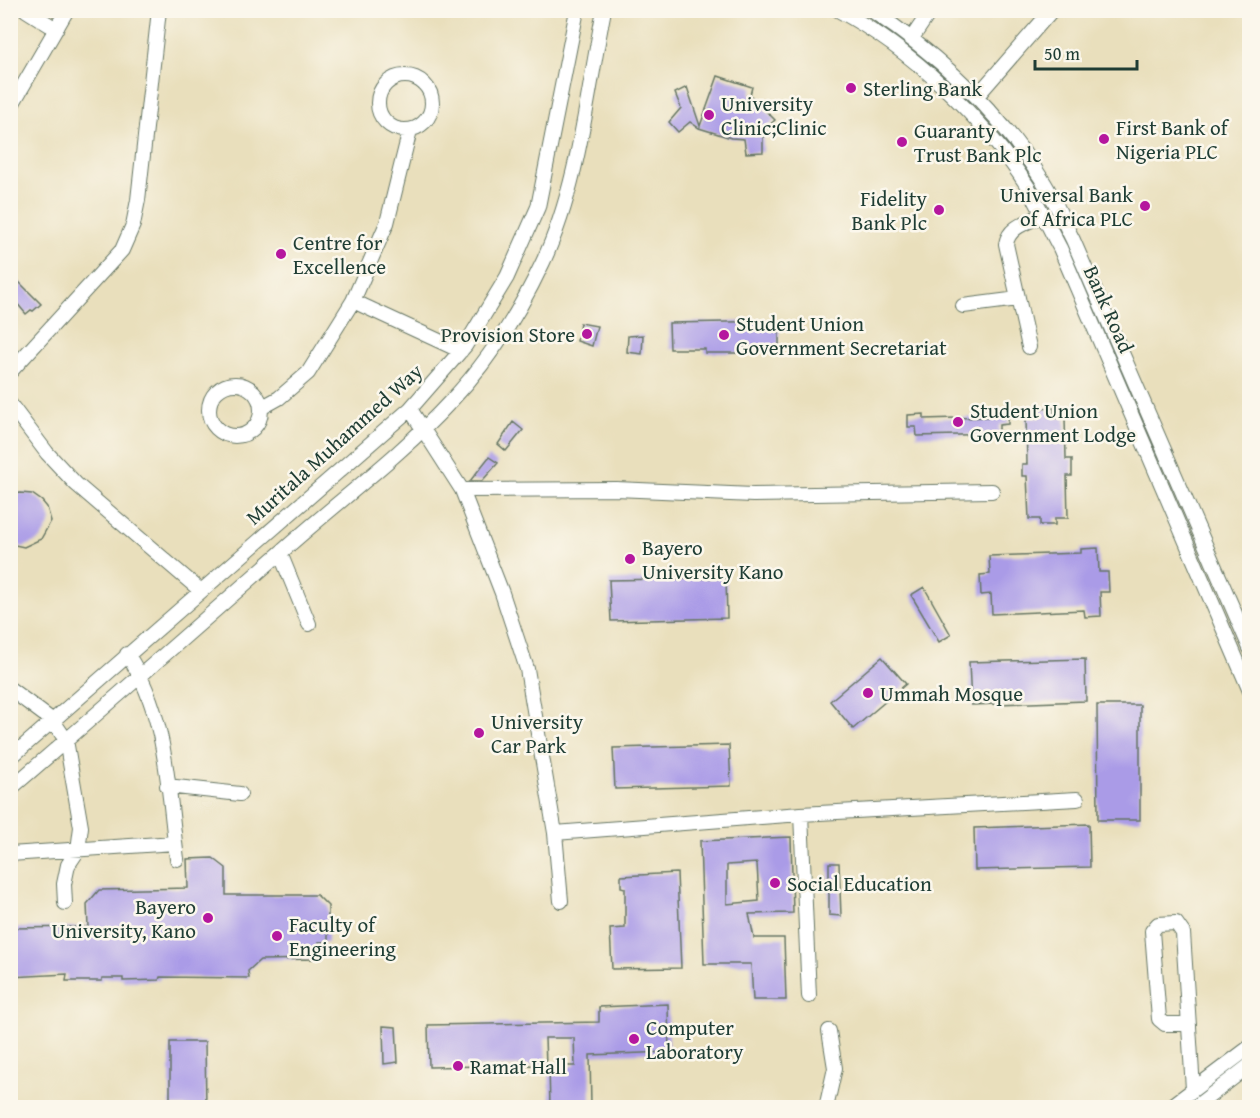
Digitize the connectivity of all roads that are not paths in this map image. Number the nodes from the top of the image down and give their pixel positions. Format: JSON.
{"nodes":[{"id":1,"x":26,"y":10,"type":"edge"},
{"id":2,"x":67,"y":10,"type":"edge"},
{"id":3,"x":159,"y":10,"type":"edge"},
{"id":4,"x":577,"y":10,"type":"edge"},
{"id":5,"x":604,"y":10,"type":"edge"},
{"id":6,"x":838,"y":10,"type":"edge"},
{"id":7,"x":871,"y":10,"type":"edge"},
{"id":8,"x":931,"y":10,"type":"edge"},
{"id":9,"x":1052,"y":10,"type":"edge"},
{"id":10,"x":56,"y":29,"type":"junction"},
{"id":11,"x":912,"y":38,"type":"junction"},
{"id":12,"x":977,"y":96,"type":"junction"},
{"id":13,"x":11,"y":107,"type":"edge"},
{"id":14,"x":410,"y":130,"type":"dead end"},
{"id":15,"x":1043,"y":215,"type":"junction"},
{"id":16,"x":1018,"y":299,"type":"junction"},
{"id":17,"x":353,"y":301,"type":"junction"},
{"id":18,"x":963,"y":306,"type":"dead end"},
{"id":19,"x":1029,"y":347,"type":"dead end"},
{"id":20,"x":461,"y":351,"type":"junction"},
{"id":21,"x":10,"y":372,"type":"edge"},
{"id":22,"x":10,"y":404,"type":"edge"},
{"id":23,"x":261,"y":408,"type":"dead end"},
{"id":24,"x":410,"y":409,"type":"junction"},
{"id":25,"x":423,"y":428,"type":"junction"},
{"id":26,"x":462,"y":490,"type":"junction"},
{"id":27,"x":992,"y":490,"type":"dead end"},
{"id":28,"x":280,"y":554,"type":"junction"},
{"id":29,"x":201,"y":591,"type":"junction"},
{"id":30,"x":309,"y":624,"type":"dead end"},
{"id":31,"x":1250,"y":648,"type":"edge"},
{"id":32,"x":127,"y":654,"type":"junction"},
{"id":33,"x":141,"y":675,"type":"junction"},
{"id":34,"x":10,"y":689,"type":"edge"},
{"id":35,"x":1250,"y":691,"type":"edge"},
{"id":36,"x":53,"y":721,"type":"junction"},
{"id":37,"x":66,"y":740,"type":"junction"},
{"id":38,"x":10,"y":758,"type":"edge"},
{"id":39,"x":167,"y":786,"type":"junction"},
{"id":40,"x":10,"y":789,"type":"edge"},
{"id":41,"x":240,"y":794,"type":"dead end"},
{"id":42,"x":1077,"y":799,"type":"dead end"},
{"id":43,"x":801,"y":814,"type":"junction"},
{"id":44,"x":555,"y":833,"type":"junction"},
{"id":45,"x":175,"y":843,"type":"junction"},
{"id":46,"x":78,"y":850,"type":"junction"},
{"id":47,"x":10,"y":854,"type":"edge"},
{"id":48,"x":177,"y":859,"type":"dead end"},
{"id":49,"x":561,"y":902,"type":"dead end"},
{"id":50,"x":65,"y":903,"type":"dead end"},
{"id":51,"x":809,"y":996,"type":"dead end"},
{"id":52,"x":1189,"y":1024,"type":"junction"},
{"id":53,"x":829,"y":1031,"type":"dead end"},
{"id":54,"x":1250,"y":1047,"type":"edge"},
{"id":55,"x":1250,"y":1065,"type":"edge"},
{"id":56,"x":1193,"y":1089,"type":"junction"},
{"id":57,"x":826,"y":1107,"type":"edge"},
{"id":58,"x":1169,"y":1107,"type":"edge"},
{"id":59,"x":1194,"y":1107,"type":"edge"}],
"edges":[{"from":1,"to":10,"type":"street"},
{"from":2,"to":10,"type":"street"},
{"from":3,"to":21,"type":"street"},
{"from":4,"to":20,"type":"street","name":"Muritala Muhammed Way"},
{"from":5,"to":25,"type":"street"},
{"from":6,"to":15,"type":"street","name":"Bank Road"},
{"from":7,"to":11,"type":"street"},
{"from":8,"to":11,"type":"street"},
{"from":9,"to":12,"type":"street"},
{"from":10,"to":13,"type":"street"},
{"from":11,"to":12,"type":"street"},
{"from":12,"to":31,"type":"street"},
{"from":14,"to":17,"type":"street"},
{"from":15,"to":16,"type":"street"},
{"from":15,"to":35,"type":"street","name":"Bank Road"},
{"from":16,"to":18,"type":"street"},
{"from":16,"to":19,"type":"street"},
{"from":17,"to":20,"type":"street"},
{"from":17,"to":23,"type":"street"},
{"from":20,"to":24,"type":"street","name":"Muritala Muhammed Way"},
{"from":22,"to":29,"type":"street"},
{"from":24,"to":25,"type":"street"},
{"from":24,"to":29,"type":"street","name":"Muritala Muhammed Way"},
{"from":25,"to":26,"type":"street"},
{"from":25,"to":28,"type":"street"},
{"from":26,"to":27,"type":"street"},
{"from":26,"to":44,"type":"street"},
{"from":28,"to":30,"type":"street"},
{"from":28,"to":33,"type":"street"},
{"from":29,"to":32,"type":"street","name":"Muritala Muhammed Way"},
{"from":32,"to":33,"type":"street"},
{"from":32,"to":36,"type":"street","name":"Muritala Muhammed Way"},
{"from":33,"to":37,"type":"street"},
{"from":33,"to":39,"type":"street"},
{"from":34,"to":36,"type":"street"},
{"from":36,"to":37,"type":"street"},
{"from":36,"to":38,"type":"street","name":"Muritala Muhammed Way"},
{"from":37,"to":40,"type":"street"},
{"from":37,"to":46,"type":"street"},
{"from":39,"to":41,"type":"street"},
{"from":39,"to":45,"type":"street"},
{"from":42,"to":43,"type":"street"},
{"from":43,"to":44,"type":"street"},
{"from":43,"to":51,"type":"street"},
{"from":44,"to":49,"type":"street"},
{"from":45,"to":46,"type":"street"},
{"from":45,"to":48,"type":"street"},
{"from":46,"to":47,"type":"street"},
{"from":46,"to":50,"type":"street"},
{"from":52,"to":52,"type":"street"},
{"from":52,"to":56,"type":"street"},
{"from":53,"to":57,"type":"street"},
{"from":54,"to":56,"type":"street"},
{"from":55,"to":59,"type":"street"},
{"from":56,"to":58,"type":"street"}]}
